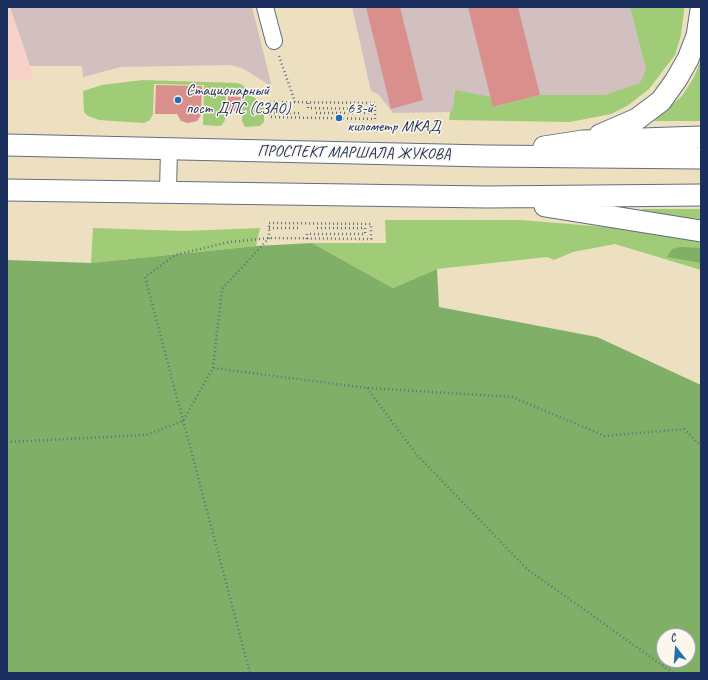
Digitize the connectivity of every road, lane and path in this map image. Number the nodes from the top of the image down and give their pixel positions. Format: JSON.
{"nodes":[{"id":1,"x":265,"y":7,"type":"edge"},
{"id":2,"x":701,"y":10,"type":"edge"},
{"id":3,"x":274,"y":40,"type":"joint"},
{"id":4,"x":295,"y":102,"type":"junction"},
{"id":5,"x":308,"y":103,"type":"junction"},
{"id":6,"x":270,"y":113,"type":"junction"},
{"id":7,"x":299,"y":113,"type":"dead end"},
{"id":8,"x":316,"y":113,"type":"dead end"},
{"id":9,"x":701,"y":137,"type":"edge"},
{"id":10,"x":583,"y":141,"type":"junction"},
{"id":11,"x":7,"y":145,"type":"edge"},
{"id":12,"x":170,"y":149,"type":"junction"},
{"id":13,"x":486,"y":156,"type":"junction"},
{"id":14,"x":701,"y":158,"type":"edge"},
{"id":15,"x":7,"y":190,"type":"edge"},
{"id":16,"x":168,"y":192,"type":"junction"},
{"id":17,"x":701,"y":195,"type":"edge"},
{"id":18,"x":487,"y":197,"type":"junction"},
{"id":19,"x":269,"y":228,"type":"junction"},
{"id":20,"x":299,"y":228,"type":"dead end"},
{"id":21,"x":314,"y":228,"type":"dead end"},
{"id":22,"x":701,"y":231,"type":"edge"},
{"id":23,"x":269,"y":238,"type":"junction"},
{"id":24,"x":307,"y":239,"type":"junction"},
{"id":25,"x":213,"y":368,"type":"junction"},
{"id":26,"x":367,"y":388,"type":"junction"},
{"id":27,"x":183,"y":421,"type":"junction"},
{"id":28,"x":7,"y":442,"type":"edge"},
{"id":29,"x":701,"y":446,"type":"edge"},
{"id":30,"x":250,"y":673,"type":"edge"},
{"id":31,"x":673,"y":673,"type":"edge"}],
"edges":[{"from":1,"to":3,"type":"lane"},
{"from":2,"to":10,"type":"main road"},
{"from":3,"to":4,"type":"path"},
{"from":4,"to":5,"type":"path"},
{"from":4,"to":6,"type":"path"},
{"from":5,"to":6,"type":"path"},
{"from":5,"to":8,"type":"path"},
{"from":6,"to":7,"type":"path"},
{"from":9,"to":10,"type":"main road"},
{"from":10,"to":13,"type":"main road"},
{"from":11,"to":12,"type":"main road","name":"ПРОСПЕКТ МАРШАЛА ЖУКОВА"},
{"from":12,"to":13,"type":"main road","name":"ПРОСПЕКТ МАРШАЛА ЖУКОВА"},
{"from":12,"to":16,"type":"lane"},
{"from":13,"to":14,"type":"main road","name":"ПРОСПЕКТ МАРШАЛА ЖУКОВА"},
{"from":15,"to":16,"type":"main road"},
{"from":16,"to":18,"type":"main road"},
{"from":17,"to":18,"type":"main road"},
{"from":18,"to":22,"type":"main road"},
{"from":19,"to":20,"type":"path"},
{"from":19,"to":23,"type":"path"},
{"from":19,"to":24,"type":"path"},
{"from":21,"to":24,"type":"path"},
{"from":23,"to":24,"type":"path"},
{"from":23,"to":25,"type":"path"},
{"from":23,"to":27,"type":"path"},
{"from":25,"to":26,"type":"path"},
{"from":25,"to":27,"type":"path"},
{"from":26,"to":29,"type":"path"},
{"from":26,"to":31,"type":"path"},
{"from":27,"to":28,"type":"path"},
{"from":27,"to":30,"type":"path"}]}
